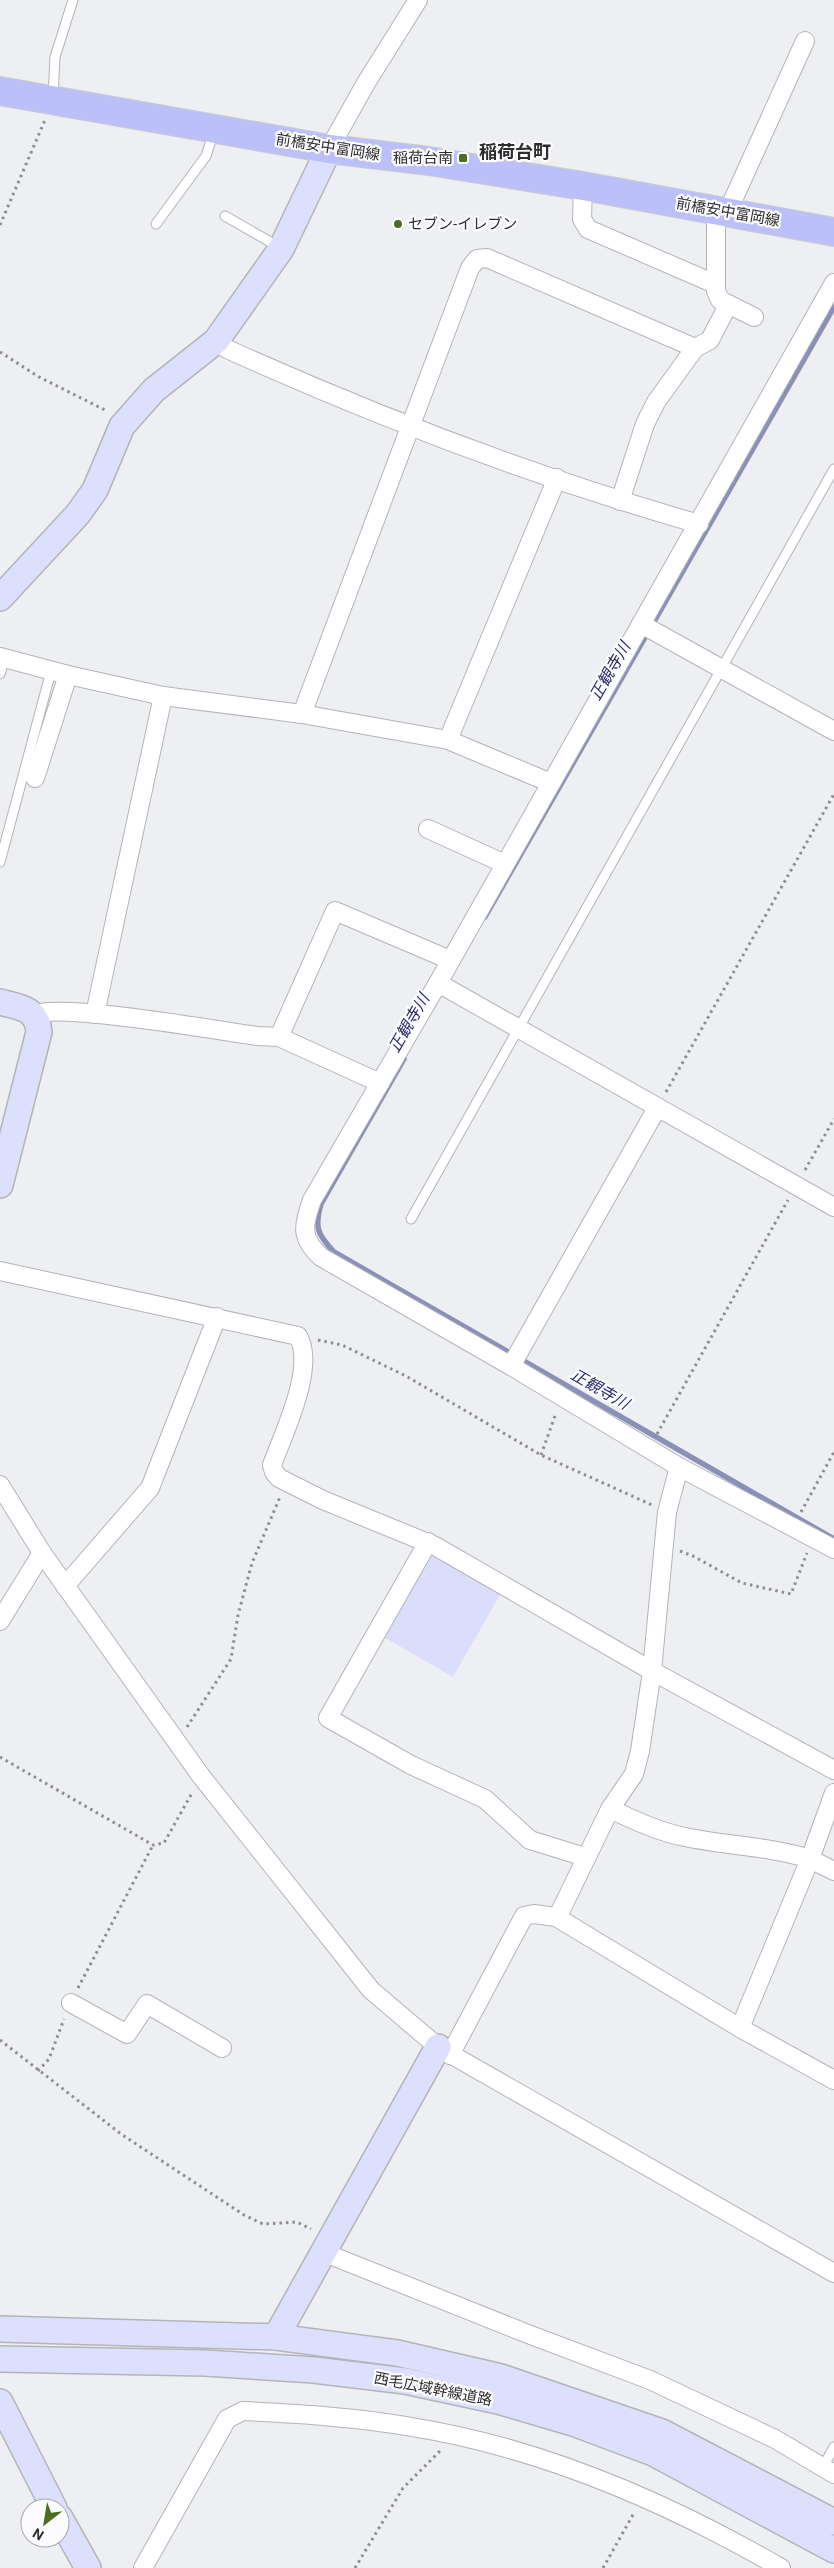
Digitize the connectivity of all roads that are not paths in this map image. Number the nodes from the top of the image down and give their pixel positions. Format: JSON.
{"nodes":[{"id":1,"x":73,"y":0,"type":"edge"},
{"id":2,"x":418,"y":0,"type":"edge"},
{"id":3,"x":804,"y":41,"type":"dead end"},
{"id":4,"x":0,"y":92,"type":"edge"},
{"id":5,"x":51,"y":101,"type":"junction"},
{"id":6,"x":215,"y":128,"type":"junction"},
{"id":7,"x":329,"y":149,"type":"junction"},
{"id":8,"x":583,"y":186,"type":"junction"},
{"id":9,"x":722,"y":210,"type":"junction"},
{"id":10,"x":225,"y":216,"type":"dead end"},
{"id":11,"x":156,"y":224,"type":"dead end"},
{"id":12,"x":834,"y":232,"type":"edge"},
{"id":13,"x":281,"y":249,"type":"junction"},
{"id":14,"x":834,"y":283,"type":"edge"},
{"id":15,"x":715,"y":284,"type":"junction"},
{"id":16,"x":728,"y":305,"type":"junction"},
{"id":17,"x":754,"y":317,"type":"dead end"},
{"id":18,"x":216,"y":341,"type":"junction"},
{"id":19,"x":695,"y":348,"type":"junction"},
{"id":20,"x":411,"y":426,"type":"junction"},
{"id":21,"x":834,"y":469,"type":"edge"},
{"id":22,"x":557,"y":478,"type":"junction"},
{"id":23,"x":620,"y":501,"type":"junction"},
{"id":24,"x":699,"y":524,"type":"junction"},
{"id":25,"x":0,"y":598,"type":"edge"},
{"id":26,"x":641,"y":624,"type":"junction"},
{"id":27,"x":2,"y":663,"type":"edge"},
{"id":28,"x":721,"y":669,"type":"junction"},
{"id":29,"x":50,"y":670,"type":"junction"},
{"id":30,"x":68,"y":675,"type":"junction"},
{"id":31,"x":163,"y":696,"type":"junction"},
{"id":32,"x":302,"y":714,"type":"junction"},
{"id":33,"x":834,"y":731,"type":"edge"},
{"id":34,"x":448,"y":740,"type":"junction"},
{"id":35,"x":35,"y":778,"type":"dead end"},
{"id":36,"x":551,"y":783,"type":"junction"},
{"id":37,"x":428,"y":829,"type":"dead end"},
{"id":38,"x":0,"y":862,"type":"edge"},
{"id":39,"x":505,"y":864,"type":"junction"},
{"id":40,"x":450,"y":960,"type":"junction"},
{"id":41,"x":438,"y":983,"type":"junction"},
{"id":42,"x":0,"y":1002,"type":"edge"},
{"id":43,"x":95,"y":1014,"type":"junction"},
{"id":44,"x":34,"y":1015,"type":"junction"},
{"id":45,"x":519,"y":1029,"type":"junction"},
{"id":46,"x":279,"y":1037,"type":"junction"},
{"id":47,"x":380,"y":1083,"type":"junction"},
{"id":48,"x":657,"y":1108,"type":"junction"},
{"id":49,"x":0,"y":1185,"type":"edge"},
{"id":50,"x":834,"y":1207,"type":"edge"},
{"id":51,"x":411,"y":1219,"type":"dead end"},
{"id":52,"x":0,"y":1270,"type":"edge"},
{"id":53,"x":217,"y":1317,"type":"junction"},
{"id":54,"x":510,"y":1366,"type":"junction"},
{"id":55,"x":679,"y":1467,"type":"junction"},
{"id":56,"x":0,"y":1485,"type":"edge"},
{"id":57,"x":428,"y":1542,"type":"junction"},
{"id":58,"x":834,"y":1549,"type":"edge"},
{"id":59,"x":42,"y":1553,"type":"junction"},
{"id":60,"x":65,"y":1586,"type":"junction"},
{"id":61,"x":0,"y":1621,"type":"edge"},
{"id":62,"x":652,"y":1671,"type":"junction"},
{"id":63,"x":834,"y":1770,"type":"edge"},
{"id":64,"x":834,"y":1793,"type":"edge"},
{"id":65,"x":610,"y":1809,"type":"junction"},
{"id":66,"x":585,"y":1857,"type":"junction"},
{"id":67,"x":810,"y":1859,"type":"junction"},
{"id":68,"x":834,"y":1871,"type":"edge"},
{"id":69,"x":556,"y":1917,"type":"junction"},
{"id":70,"x":70,"y":2003,"type":"road end"},
{"id":71,"x":740,"y":2028,"type":"junction"},
{"id":72,"x":222,"y":2048,"type":"dead end"},
{"id":73,"x":444,"y":2051,"type":"junction"},
{"id":74,"x":834,"y":2080,"type":"edge"},
{"id":75,"x":328,"y":2247,"type":"junction"},
{"id":76,"x":834,"y":2273,"type":"edge"},
{"id":77,"x":0,"y":2329,"type":"edge"},
{"id":78,"x":276,"y":2336,"type":"junction"},
{"id":79,"x":0,"y":2358,"type":"edge"},
{"id":80,"x":0,"y":2402,"type":"edge"},
{"id":81,"x":834,"y":2448,"type":"edge"},
{"id":82,"x":828,"y":2471,"type":"edge"},
{"id":83,"x":49,"y":2498,"type":"edge"},
{"id":84,"x":834,"y":2522,"type":"edge"},
{"id":85,"x":70,"y":2536,"type":"edge"},
{"id":86,"x":834,"y":2550,"type":"edge"},
{"id":87,"x":88,"y":2568,"type":"edge"},
{"id":88,"x":143,"y":2568,"type":"edge"},
{"id":89,"x":781,"y":2568,"type":"edge"}],
"edges":[{"from":1,"to":5,"type":"lane"},
{"from":2,"to":7,"type":"street"},
{"from":3,"to":9,"type":"street"},
{"from":4,"to":5,"type":"main road","name":"前橋安中富岡線"},
{"from":5,"to":6,"type":"main road","name":"前橋安中富岡線"},
{"from":6,"to":7,"type":"main road","name":"前橋安中富岡線"},
{"from":6,"to":11,"type":"lane"},
{"from":7,"to":8,"type":"main road","name":"前橋安中富岡線"},
{"from":7,"to":13,"type":"main road"},
{"from":8,"to":9,"type":"main road","name":"前橋安中富岡線"},
{"from":8,"to":15,"type":"street"},
{"from":9,"to":12,"type":"main road","name":"前橋安中富岡線"},
{"from":9,"to":15,"type":"street"},
{"from":10,"to":13,"type":"lane"},
{"from":13,"to":18,"type":"main road"},
{"from":14,"to":24,"type":"street"},
{"from":15,"to":16,"type":"street"},
{"from":16,"to":17,"type":"street"},
{"from":16,"to":19,"type":"street"},
{"from":18,"to":20,"type":"street"},
{"from":18,"to":25,"type":"main road"},
{"from":19,"to":20,"type":"street"},
{"from":19,"to":23,"type":"street"},
{"from":20,"to":22,"type":"street"},
{"from":20,"to":32,"type":"street"},
{"from":21,"to":28,"type":"lane"},
{"from":22,"to":23,"type":"street"},
{"from":22,"to":34,"type":"street"},
{"from":23,"to":24,"type":"street"},
{"from":24,"to":26,"type":"street"},
{"from":26,"to":28,"type":"street"},
{"from":26,"to":36,"type":"street"},
{"from":27,"to":29,"type":"street"},
{"from":28,"to":33,"type":"street"},
{"from":28,"to":45,"type":"lane"},
{"from":29,"to":30,"type":"street"},
{"from":29,"to":38,"type":"lane"},
{"from":30,"to":31,"type":"street"},
{"from":30,"to":35,"type":"street"},
{"from":31,"to":32,"type":"street"},
{"from":31,"to":43,"type":"street"},
{"from":32,"to":34,"type":"street"},
{"from":34,"to":36,"type":"street"},
{"from":36,"to":39,"type":"street"},
{"from":37,"to":39,"type":"street"},
{"from":39,"to":40,"type":"street"},
{"from":40,"to":41,"type":"street"},
{"from":40,"to":46,"type":"street"},
{"from":41,"to":45,"type":"street"},
{"from":41,"to":47,"type":"street"},
{"from":42,"to":44,"type":"main road"},
{"from":43,"to":44,"type":"street"},
{"from":43,"to":46,"type":"street"},
{"from":44,"to":49,"type":"main road"},
{"from":45,"to":48,"type":"street"},
{"from":45,"to":51,"type":"lane"},
{"from":46,"to":47,"type":"street"},
{"from":47,"to":54,"type":"street"},
{"from":48,"to":50,"type":"street"},
{"from":48,"to":54,"type":"street"},
{"from":52,"to":53,"type":"street"},
{"from":53,"to":57,"type":"street"},
{"from":53,"to":60,"type":"street"},
{"from":54,"to":55,"type":"street"},
{"from":55,"to":58,"type":"street"},
{"from":55,"to":62,"type":"street"},
{"from":56,"to":59,"type":"street"},
{"from":57,"to":62,"type":"street"},
{"from":57,"to":66,"type":"street"},
{"from":59,"to":60,"type":"street"},
{"from":59,"to":61,"type":"street"},
{"from":60,"to":73,"type":"street"},
{"from":62,"to":63,"type":"street"},
{"from":62,"to":65,"type":"street"},
{"from":64,"to":67,"type":"street"},
{"from":65,"to":66,"type":"street"},
{"from":65,"to":67,"type":"street"},
{"from":66,"to":69,"type":"street"},
{"from":67,"to":68,"type":"street"},
{"from":67,"to":71,"type":"street"},
{"from":69,"to":71,"type":"street"},
{"from":69,"to":73,"type":"street"},
{"from":70,"to":72,"type":"street"},
{"from":71,"to":74,"type":"street"},
{"from":73,"to":75,"type":"main road"},
{"from":73,"to":76,"type":"street"},
{"from":75,"to":78,"type":"main road"},
{"from":75,"to":82,"type":"street"},
{"from":77,"to":78,"type":"main road","name":"西毛広域幹線道路"},
{"from":78,"to":84,"type":"main road","name":"西毛広域幹線道路"},
{"from":79,"to":86,"type":"main road","name":"西毛広域幹線道路"},
{"from":80,"to":83,"type":"main road"},
{"from":81,"to":82,"type":"lane"},
{"from":85,"to":87,"type":"main road"},
{"from":88,"to":89,"type":"street"}]}
